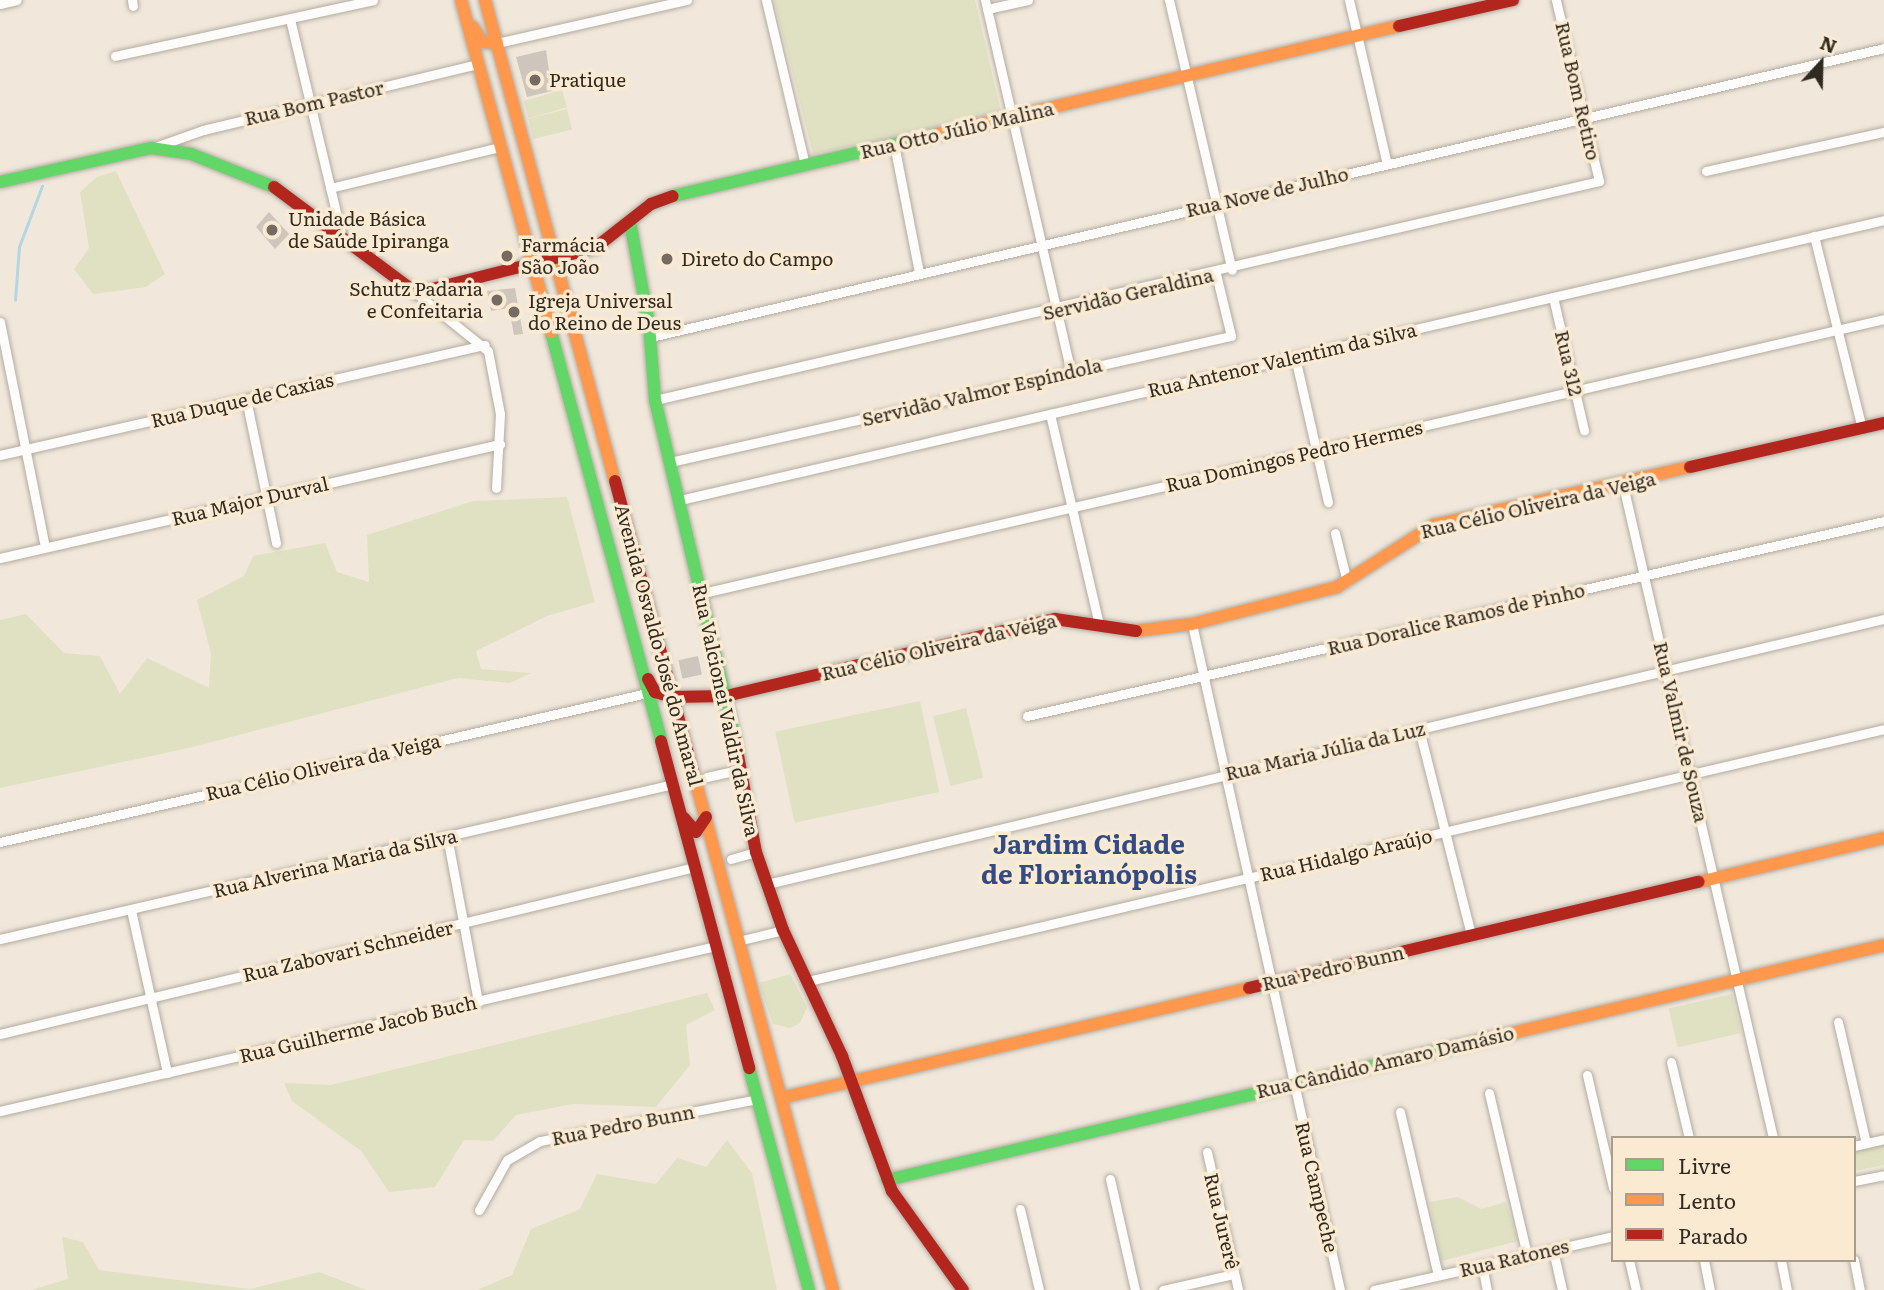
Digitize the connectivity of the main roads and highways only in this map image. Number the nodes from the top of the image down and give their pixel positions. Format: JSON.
{"nodes":[{"id":1,"x":463,"y":0,"type":"edge"},
{"id":2,"x":485,"y":0,"type":"edge"},
{"id":3,"x":1513,"y":0,"type":"edge"},
{"id":4,"x":497,"y":43,"type":"junction"},
{"id":5,"x":0,"y":183,"type":"edge"},
{"id":6,"x":631,"y":222,"type":"junction"},
{"id":7,"x":554,"y":260,"type":"junction"},
{"id":8,"x":532,"y":266,"type":"junction"},
{"id":9,"x":1884,"y":423,"type":"edge"},
{"id":10,"x":602,"y":522,"type":"junction"},
{"id":11,"x":636,"y":563,"type":"junction"},
{"id":12,"x":639,"y":661,"type":"junction"},
{"id":13,"x":726,"y":696,"type":"junction"},
{"id":14,"x":673,"y":697,"type":"junction"},
{"id":15,"x":669,"y":785,"type":"junction"},
{"id":16,"x":706,"y":817,"type":"junction"},
{"id":17,"x":1884,"y":838,"type":"edge"},
{"id":18,"x":1884,"y":945,"type":"edge"},
{"id":19,"x":851,"y":1081,"type":"junction"},
{"id":20,"x":781,"y":1098,"type":"junction"},
{"id":21,"x":887,"y":1180,"type":"junction"},
{"id":22,"x":809,"y":1290,"type":"edge"},
{"id":23,"x":833,"y":1290,"type":"edge"},
{"id":24,"x":963,"y":1290,"type":"edge"}],
"edges":[{"from":1,"to":4,"type":"main road"},
{"from":1,"to":8,"type":"main road","name":"Avenida Osvaldo José do Amaral"},
{"from":2,"to":4,"type":"main road","name":"Avenida Osvaldo José do Amaral"},
{"from":3,"to":6,"type":"main road","name":"Rua Otto Júlio Malina"},
{"from":4,"to":7,"type":"main road","name":"Avenida Osvaldo José do Amaral"},
{"from":5,"to":8,"type":"main road","name":"Rua Otto Júlio Malina"},
{"from":6,"to":7,"type":"main road","name":"Rua Otto Júlio Malina"},
{"from":6,"to":13,"type":"main road","name":"Rua Valcionei Valdir da Silva"},
{"from":7,"to":8,"type":"main road","name":"Rua Otto Júlio Malina"},
{"from":7,"to":11,"type":"main road","name":"Avenida Osvaldo José do Amaral"},
{"from":8,"to":10,"type":"main road","name":"Avenida Osvaldo José do Amaral"},
{"from":9,"to":13,"type":"main road","name":"Rua Célio Oliveira da Veiga"},
{"from":10,"to":11,"type":"main road"},
{"from":10,"to":12,"type":"main road","name":"Avenida Osvaldo José do Amaral"},
{"from":11,"to":14,"type":"main road","name":"Avenida Osvaldo José do Amaral"},
{"from":12,"to":14,"type":"main road"},
{"from":12,"to":15,"type":"main road","name":"Avenida Osvaldo José do Amaral"},
{"from":13,"to":14,"type":"main road","name":"Rua Célio Oliveira da Veiga"},
{"from":13,"to":19,"type":"main road","name":"Rua Valcionei Valdir da Silva"},
{"from":14,"to":16,"type":"main road","name":"Avenida Osvaldo José do Amaral"},
{"from":15,"to":16,"type":"main road"},
{"from":15,"to":22,"type":"main road","name":"Avenida Osvaldo José do Amaral"},
{"from":16,"to":20,"type":"main road","name":"Avenida Osvaldo José do Amaral"},
{"from":17,"to":19,"type":"main road","name":"Rua Pedro Bunn"},
{"from":18,"to":21,"type":"main road","name":"Rua Cândido Amaro Damásio"},
{"from":19,"to":20,"type":"main road","name":"Rua Pedro Bunn"},
{"from":19,"to":21,"type":"main road","name":"Rua Valcionei Valdir da Silva"},
{"from":20,"to":23,"type":"main road","name":"Avenida Osvaldo José do Amaral"},
{"from":21,"to":24,"type":"main road","name":"Rua Valcionei Valdir da Silva"}]}
